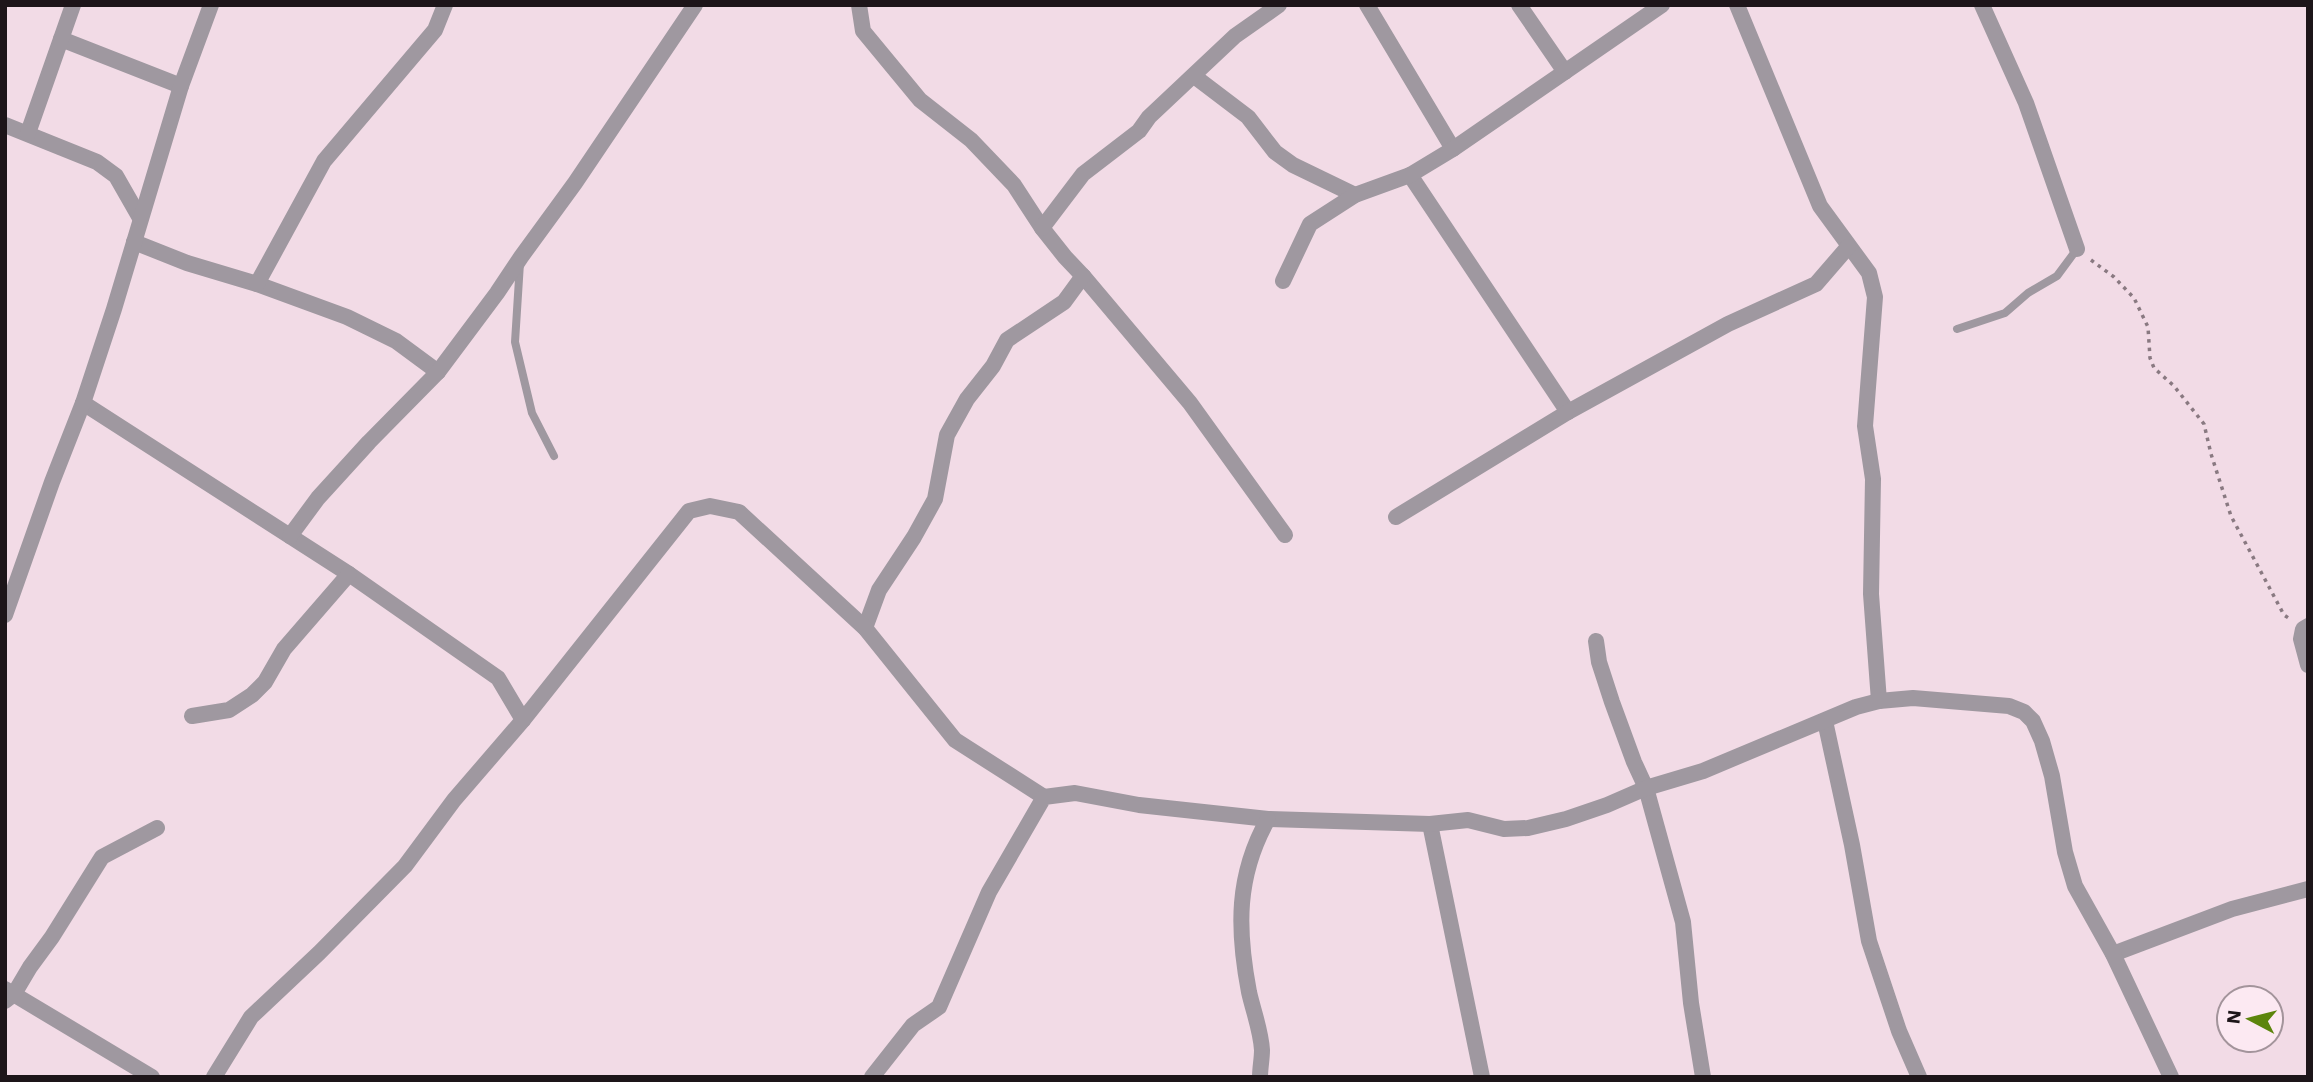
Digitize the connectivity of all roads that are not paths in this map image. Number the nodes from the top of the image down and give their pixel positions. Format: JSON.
{"nodes":[{"id":1,"x":73,"y":5,"type":"edge"},
{"id":2,"x":211,"y":5,"type":"edge"},
{"id":3,"x":445,"y":5,"type":"edge"},
{"id":4,"x":695,"y":5,"type":"edge"},
{"id":5,"x":859,"y":5,"type":"edge"},
{"id":6,"x":1279,"y":5,"type":"edge"},
{"id":7,"x":1367,"y":5,"type":"edge"},
{"id":8,"x":1519,"y":5,"type":"edge"},
{"id":9,"x":1662,"y":5,"type":"edge"},
{"id":10,"x":1737,"y":5,"type":"edge"},
{"id":11,"x":1982,"y":5,"type":"edge"},
{"id":12,"x":61,"y":39,"type":"junction"},
{"id":13,"x":1565,"y":72,"type":"junction"},
{"id":14,"x":1194,"y":76,"type":"junction"},
{"id":15,"x":181,"y":86,"type":"junction"},
{"id":16,"x":5,"y":125,"type":"edge"},
{"id":17,"x":28,"y":134,"type":"junction"},
{"id":18,"x":1453,"y":149,"type":"junction"},
{"id":19,"x":1410,"y":175,"type":"junction"},
{"id":20,"x":1355,"y":195,"type":"junction"},
{"id":21,"x":140,"y":218,"type":"junction"},
{"id":22,"x":1042,"y":228,"type":"junction"},
{"id":23,"x":134,"y":242,"type":"junction"},
{"id":24,"x":1847,"y":247,"type":"junction"},
{"id":25,"x":2077,"y":248,"type":"joint"},
{"id":26,"x":521,"y":257,"type":"junction"},
{"id":27,"x":1083,"y":276,"type":"junction"},
{"id":28,"x":1283,"y":281,"type":"dead end"},
{"id":29,"x":257,"y":284,"type":"junction"},
{"id":30,"x":1957,"y":329,"type":"dead end"},
{"id":31,"x":438,"y":372,"type":"junction"},
{"id":32,"x":83,"y":402,"type":"junction"},
{"id":33,"x":1568,"y":412,"type":"junction"},
{"id":34,"x":554,"y":456,"type":"dead end"},
{"id":35,"x":1396,"y":517,"type":"dead end"},
{"id":36,"x":1285,"y":535,"type":"dead end"},
{"id":37,"x":290,"y":536,"type":"junction"},
{"id":38,"x":349,"y":574,"type":"junction"},
{"id":39,"x":5,"y":615,"type":"edge"},
{"id":40,"x":865,"y":628,"type":"junction"},
{"id":41,"x":2305,"y":628,"type":"edge"},
{"id":42,"x":1596,"y":640,"type":"dead end"},
{"id":43,"x":2308,"y":665,"type":"edge"},
{"id":44,"x":1879,"y":701,"type":"junction"},
{"id":45,"x":192,"y":716,"type":"dead end"},
{"id":46,"x":523,"y":720,"type":"junction"},
{"id":47,"x":1825,"y":721,"type":"junction"},
{"id":48,"x":1646,"y":789,"type":"junction"},
{"id":49,"x":1044,"y":797,"type":"junction"},
{"id":50,"x":1268,"y":819,"type":"junction"},
{"id":51,"x":1430,"y":824,"type":"junction"},
{"id":52,"x":157,"y":828,"type":"dead end"},
{"id":53,"x":2308,"y":888,"type":"edge"},
{"id":54,"x":2113,"y":954,"type":"junction"},
{"id":55,"x":8,"y":995,"type":"edge"},
{"id":56,"x":152,"y":1077,"type":"edge"},
{"id":57,"x":214,"y":1077,"type":"edge"},
{"id":58,"x":872,"y":1077,"type":"edge"},
{"id":59,"x":1259,"y":1077,"type":"edge"},
{"id":60,"x":1482,"y":1077,"type":"edge"},
{"id":61,"x":1703,"y":1077,"type":"edge"},
{"id":62,"x":1919,"y":1077,"type":"edge"},
{"id":63,"x":2171,"y":1077,"type":"edge"}],
"edges":[{"from":1,"to":12,"type":"street"},
{"from":2,"to":15,"type":"street"},
{"from":3,"to":29,"type":"street"},
{"from":4,"to":26,"type":"street"},
{"from":5,"to":22,"type":"street"},
{"from":6,"to":14,"type":"street"},
{"from":7,"to":18,"type":"street"},
{"from":8,"to":13,"type":"street"},
{"from":9,"to":13,"type":"street"},
{"from":10,"to":24,"type":"street"},
{"from":11,"to":25,"type":"street"},
{"from":12,"to":15,"type":"street"},
{"from":12,"to":17,"type":"street"},
{"from":13,"to":18,"type":"street"},
{"from":14,"to":20,"type":"street"},
{"from":14,"to":22,"type":"street"},
{"from":15,"to":21,"type":"street"},
{"from":16,"to":17,"type":"street"},
{"from":17,"to":21,"type":"street"},
{"from":18,"to":19,"type":"street"},
{"from":19,"to":20,"type":"street"},
{"from":19,"to":33,"type":"street"},
{"from":20,"to":28,"type":"street"},
{"from":21,"to":23,"type":"street"},
{"from":22,"to":27,"type":"street"},
{"from":23,"to":29,"type":"street"},
{"from":23,"to":32,"type":"street"},
{"from":24,"to":33,"type":"street"},
{"from":24,"to":44,"type":"street"},
{"from":25,"to":30,"type":"lane"},
{"from":26,"to":31,"type":"street"},
{"from":26,"to":34,"type":"lane"},
{"from":27,"to":36,"type":"street"},
{"from":27,"to":40,"type":"street"},
{"from":29,"to":31,"type":"street"},
{"from":31,"to":37,"type":"street"},
{"from":32,"to":37,"type":"street"},
{"from":32,"to":39,"type":"street"},
{"from":33,"to":35,"type":"street"},
{"from":37,"to":38,"type":"street"},
{"from":38,"to":45,"type":"street"},
{"from":38,"to":46,"type":"street"},
{"from":40,"to":46,"type":"street"},
{"from":40,"to":49,"type":"street"},
{"from":41,"to":43,"type":"street"},
{"from":42,"to":48,"type":"street"},
{"from":44,"to":47,"type":"street"},
{"from":44,"to":54,"type":"street"},
{"from":46,"to":57,"type":"street"},
{"from":47,"to":48,"type":"street"},
{"from":47,"to":62,"type":"street"},
{"from":48,"to":51,"type":"street"},
{"from":48,"to":61,"type":"street"},
{"from":49,"to":50,"type":"street"},
{"from":49,"to":58,"type":"street"},
{"from":50,"to":51,"type":"street"},
{"from":50,"to":59,"type":"street"},
{"from":51,"to":60,"type":"street"},
{"from":52,"to":55,"type":"street"},
{"from":53,"to":54,"type":"street"},
{"from":54,"to":63,"type":"street"},
{"from":55,"to":56,"type":"street"}]}
